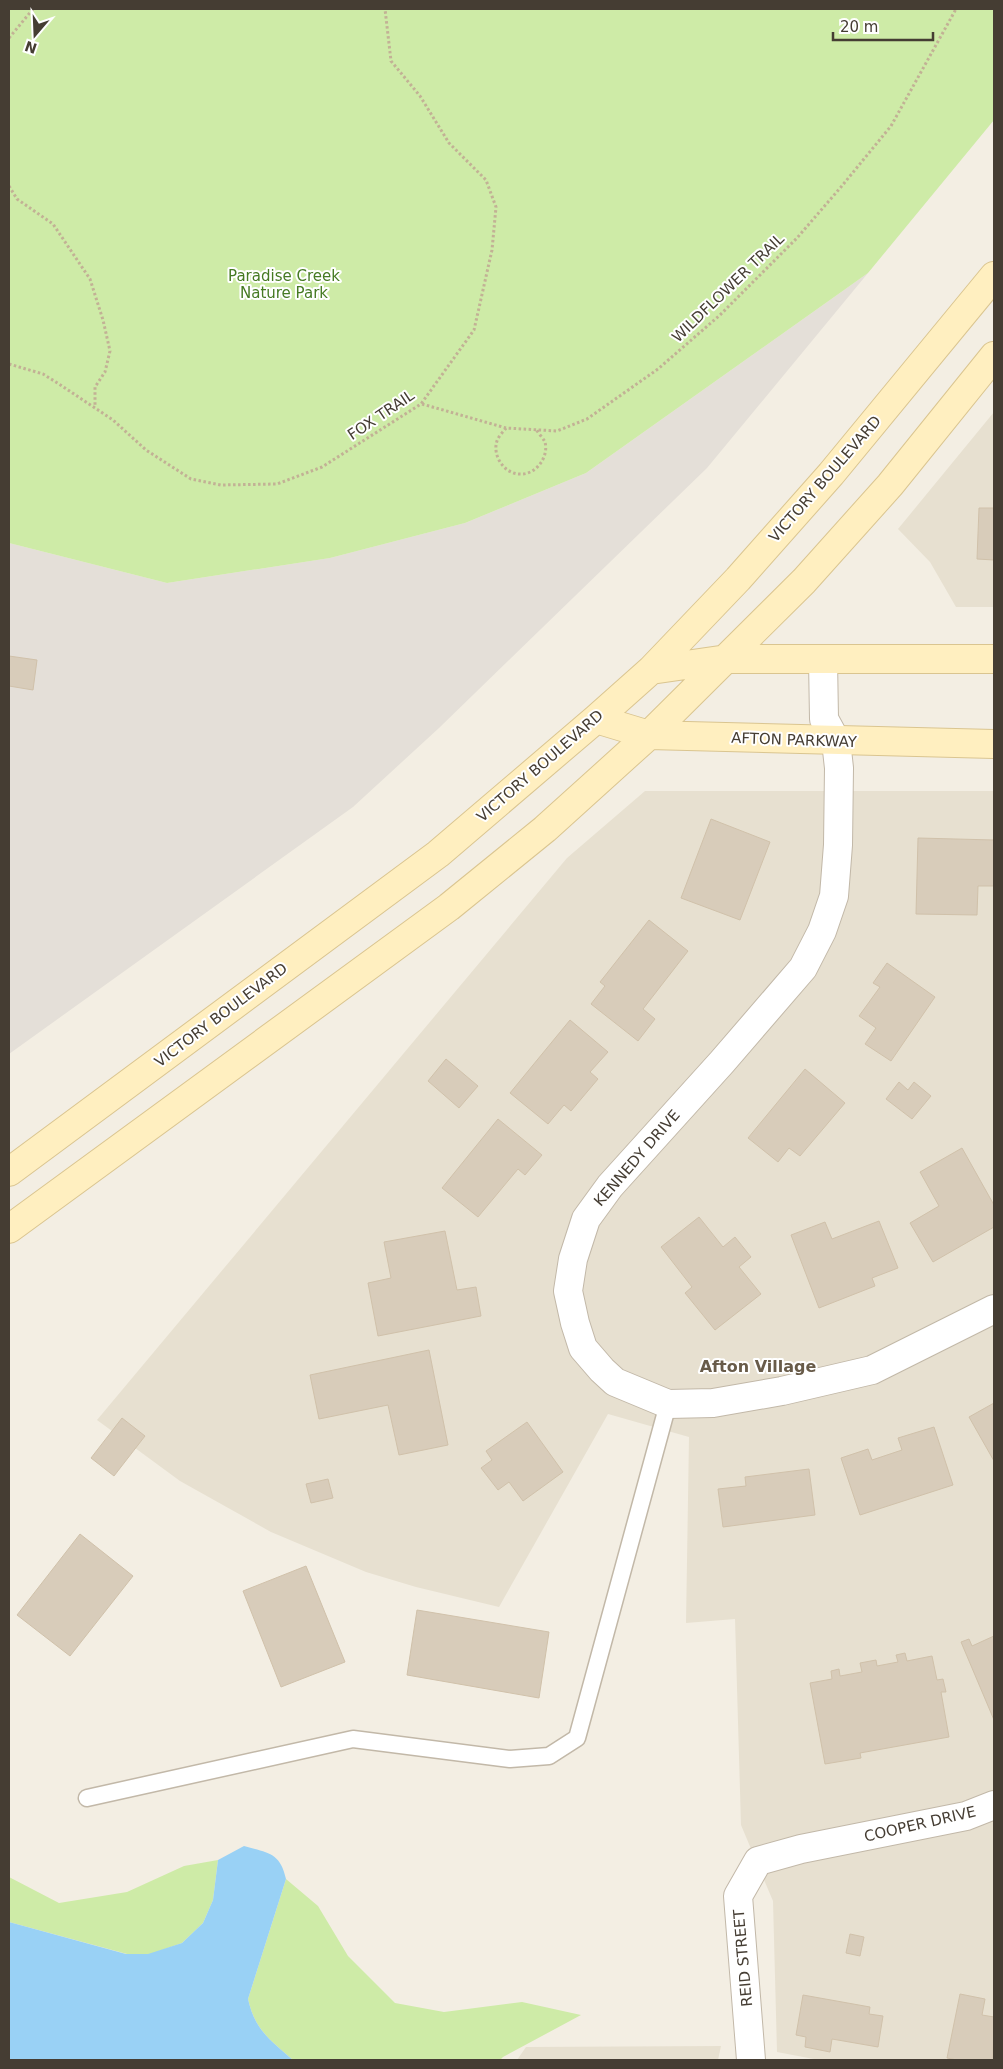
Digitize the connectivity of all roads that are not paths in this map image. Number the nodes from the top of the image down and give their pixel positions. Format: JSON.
{"nodes":[{"id":1,"x":994,"y":276,"type":"edge"},
{"id":2,"x":994,"y":356,"type":"edge"},
{"id":3,"x":994,"y":658,"type":"edge"},
{"id":4,"x":727,"y":659,"type":"junction"},
{"id":5,"x":823,"y":659,"type":"junction"},
{"id":6,"x":651,"y":670,"type":"junction"},
{"id":7,"x":596,"y":719,"type":"junction"},
{"id":8,"x":649,"y":735,"type":"junction"},
{"id":9,"x":836,"y":741,"type":"junction"},
{"id":10,"x":994,"y":744,"type":"edge"},
{"id":11,"x":9,"y":1172,"type":"edge"},
{"id":12,"x":9,"y":1229,"type":"edge"},
{"id":13,"x":994,"y":1309,"type":"edge"},
{"id":14,"x":668,"y":1404,"type":"junction"},
{"id":15,"x":87,"y":1798,"type":"dead end"},
{"id":16,"x":994,"y":1805,"type":"edge"},
{"id":17,"x":845,"y":1840,"type":"joint"},
{"id":18,"x":751,"y":2060,"type":"edge"}],
"edges":[{"from":1,"to":6,"type":"main road","name":"VICTORY BOULEVARD"},
{"from":2,"to":4,"type":"main road"},
{"from":3,"to":5,"type":"main road"},
{"from":4,"to":5,"type":"main road"},
{"from":4,"to":6,"type":"main road"},
{"from":4,"to":8,"type":"main road"},
{"from":5,"to":9,"type":"street","name":"KENNEDY DRIVE"},
{"from":6,"to":7,"type":"main road","name":"VICTORY BOULEVARD"},
{"from":7,"to":8,"type":"main road","name":"AFTON PARKWAY"},
{"from":7,"to":11,"type":"main road","name":"VICTORY BOULEVARD"},
{"from":8,"to":9,"type":"main road","name":"AFTON PARKWAY"},
{"from":8,"to":12,"type":"main road"},
{"from":9,"to":10,"type":"main road","name":"AFTON PARKWAY"},
{"from":9,"to":14,"type":"street","name":"KENNEDY DRIVE"},
{"from":13,"to":14,"type":"street","name":"KENNEDY DRIVE"},
{"from":14,"to":15,"type":"lane"},
{"from":16,"to":17,"type":"street","name":"COOPER DRIVE"},
{"from":17,"to":18,"type":"street","name":"REID STREET"}]}
